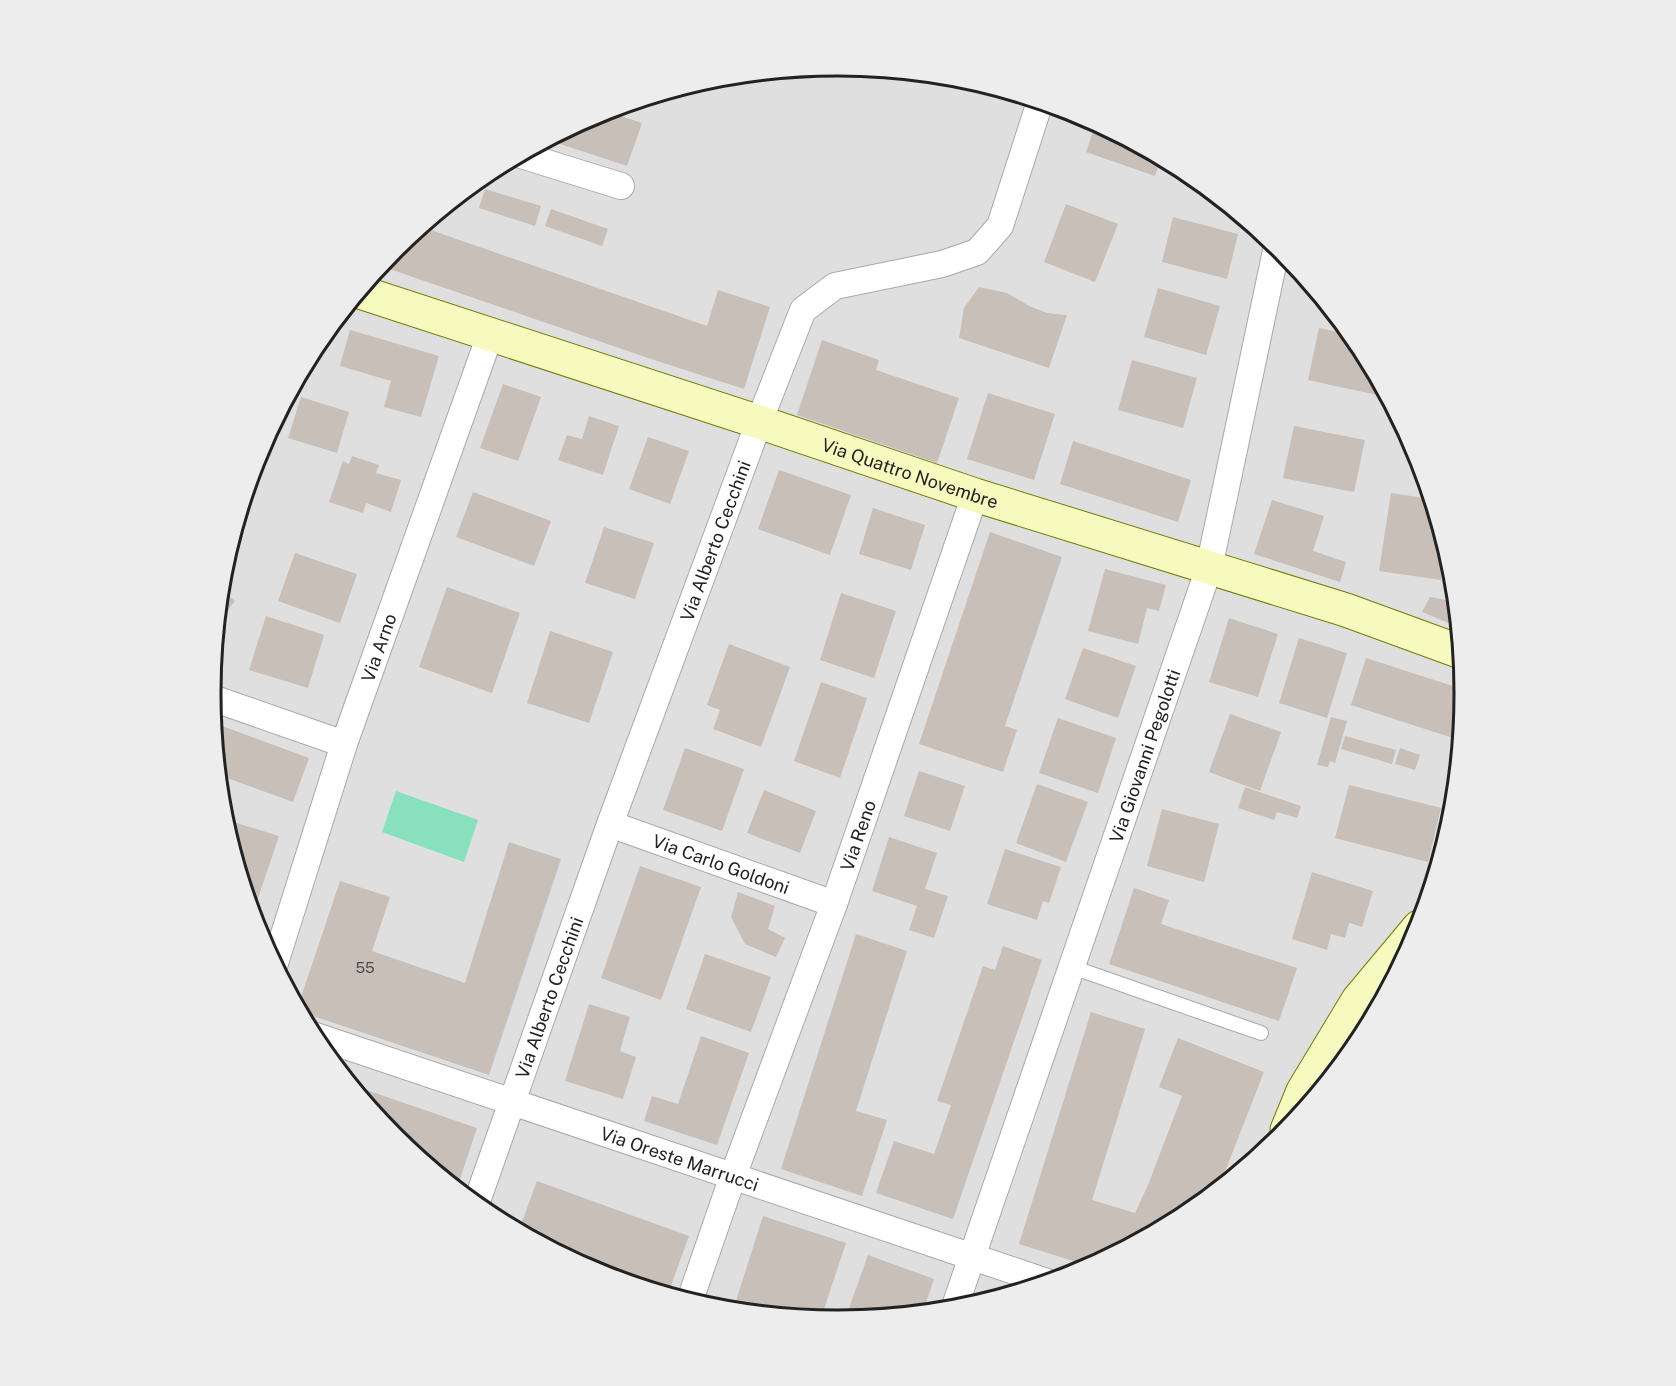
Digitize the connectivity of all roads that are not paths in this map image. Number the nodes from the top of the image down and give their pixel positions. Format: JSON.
{"nodes":[{"id":1,"x":1038,"y":110,"type":"edge"},
{"id":2,"x":531,"y":158,"type":"edge"},
{"id":3,"x":621,"y":186,"type":"dead end"},
{"id":4,"x":1275,"y":258,"type":"edge"},
{"id":5,"x":368,"y":295,"type":"edge"},
{"id":6,"x":490,"y":335,"type":"junction"},
{"id":7,"x":759,"y":422,"type":"junction"},
{"id":8,"x":975,"y":495,"type":"junction"},
{"id":9,"x":1209,"y":568,"type":"junction"},
{"id":10,"x":1453,"y":649,"type":"edge"},
{"id":11,"x":221,"y":701,"type":"edge"},
{"id":12,"x":344,"y":744,"type":"junction"},
{"id":13,"x":610,"y":824,"type":"junction"},
{"id":14,"x":834,"y":904,"type":"junction"},
{"id":15,"x":279,"y":952,"type":"edge"},
{"id":16,"x":1397,"y":954,"type":"edge"},
{"id":17,"x":1072,"y":968,"type":"junction"},
{"id":18,"x":1261,"y":1033,"type":"dead end"},
{"id":19,"x":328,"y":1040,"type":"edge"},
{"id":20,"x":512,"y":1101,"type":"junction"},
{"id":21,"x":1298,"y":1103,"type":"edge"},
{"id":22,"x":733,"y":1176,"type":"junction"},
{"id":23,"x":479,"y":1194,"type":"edge"},
{"id":24,"x":972,"y":1256,"type":"junction"},
{"id":25,"x":1034,"y":1278,"type":"edge"},
{"id":26,"x":693,"y":1292,"type":"edge"},
{"id":27,"x":958,"y":1298,"type":"edge"}],
"edges":[{"from":1,"to":7,"type":"street","name":"Via Alberto Cecchini"},
{"from":2,"to":3,"type":"street"},
{"from":4,"to":9,"type":"street","name":"Via Giovanni Pegolotti"},
{"from":5,"to":6,"type":"main road","name":"Via Quattro Novembre"},
{"from":6,"to":7,"type":"main road","name":"Via Quattro Novembre"},
{"from":6,"to":12,"type":"street","name":"Via Arno"},
{"from":7,"to":8,"type":"main road","name":"Via Quattro Novembre"},
{"from":7,"to":13,"type":"street","name":"Via Alberto Cecchini"},
{"from":8,"to":9,"type":"main road","name":"Via Quattro Novembre"},
{"from":8,"to":14,"type":"street","name":"Via Reno"},
{"from":9,"to":10,"type":"main road","name":"Via Quattro Novembre"},
{"from":9,"to":17,"type":"street","name":"Via Giovanni Pegolotti"},
{"from":11,"to":12,"type":"street"},
{"from":12,"to":15,"type":"street","name":"Via Arno"},
{"from":13,"to":14,"type":"street","name":"Via Carlo Goldoni"},
{"from":13,"to":20,"type":"street","name":"Via Alberto Cecchini"},
{"from":14,"to":22,"type":"street","name":"Via Reno"},
{"from":16,"to":21,"type":"main road"},
{"from":17,"to":18,"type":"lane"},
{"from":17,"to":24,"type":"street","name":"Via Giovanni Pegolotti"},
{"from":19,"to":20,"type":"street","name":"Via Oreste Marrucci"},
{"from":20,"to":22,"type":"street","name":"Via Oreste Marrucci"},
{"from":20,"to":23,"type":"street","name":"Via Alberto Cecchini"},
{"from":22,"to":24,"type":"street","name":"Via Oreste Marrucci"},
{"from":22,"to":26,"type":"street","name":"Via Reno"},
{"from":24,"to":25,"type":"street","name":"Via Oreste Marrucci"},
{"from":24,"to":27,"type":"street","name":"Via Giovanni Pegolotti"}]}
